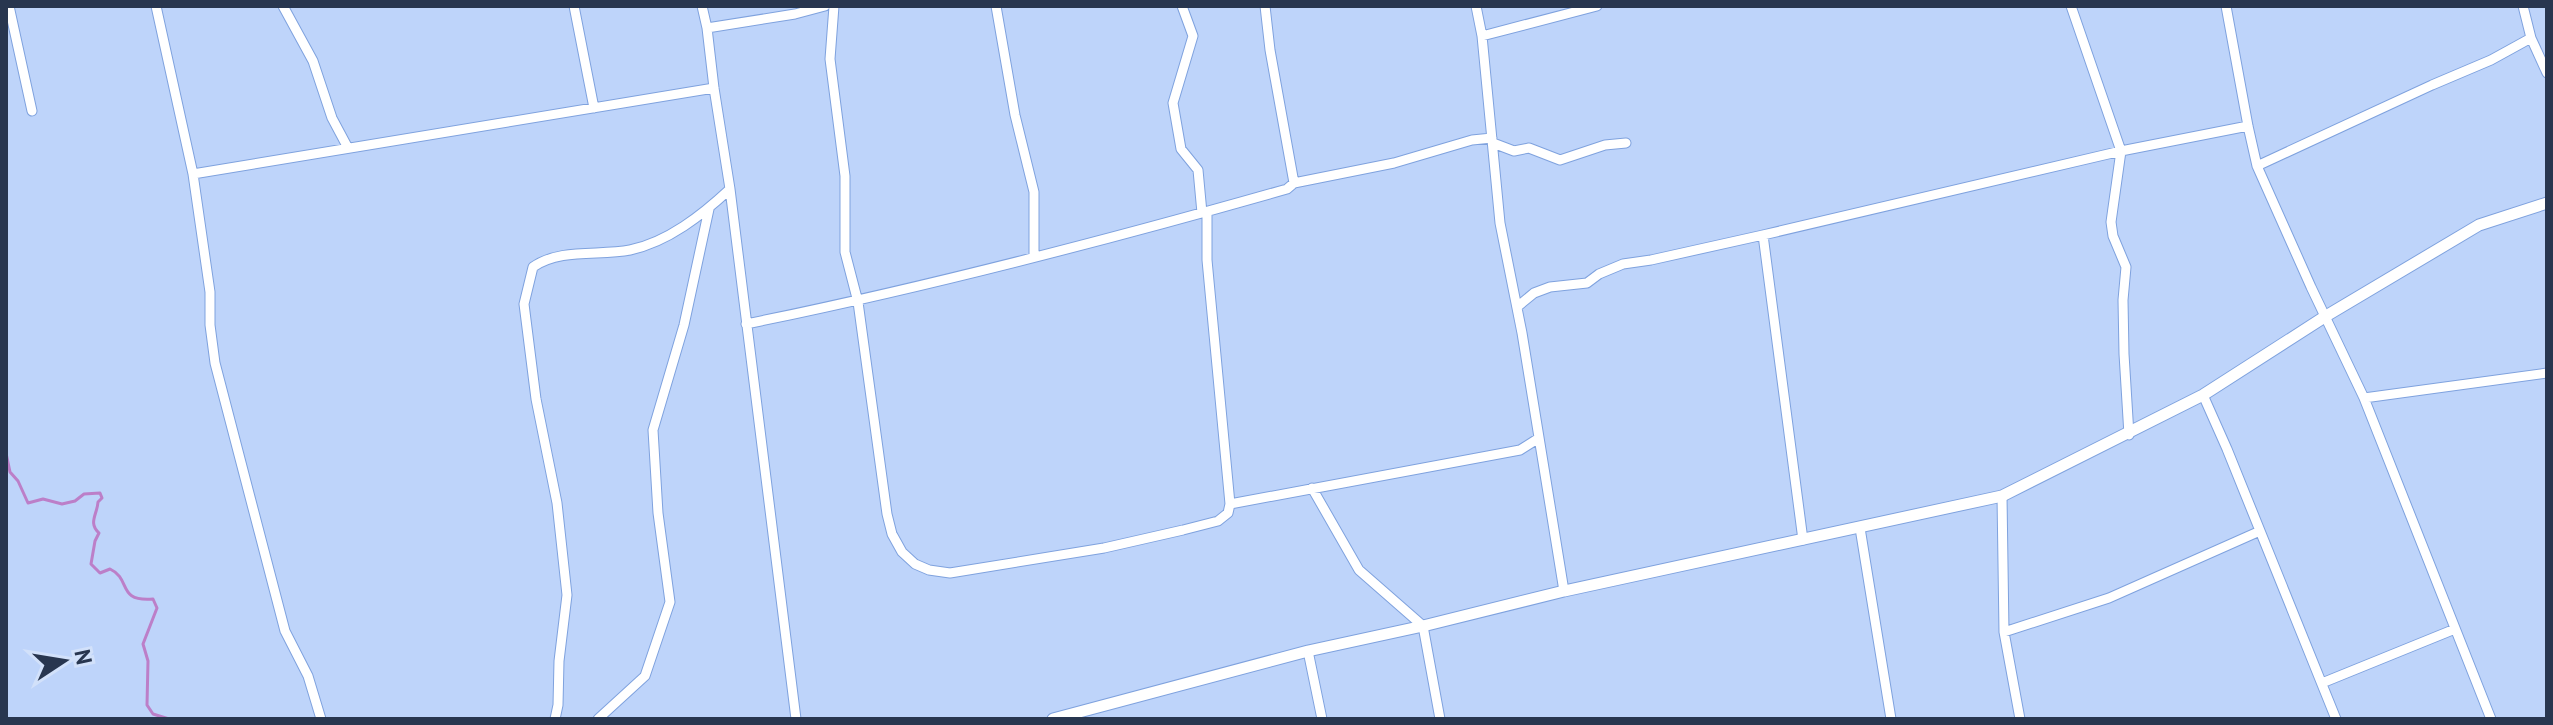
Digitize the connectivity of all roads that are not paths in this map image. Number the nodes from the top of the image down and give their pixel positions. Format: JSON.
{"nodes":[{"id":1,"x":9,"y":6,"type":"edge"},
{"id":2,"x":156,"y":6,"type":"edge"},
{"id":3,"x":283,"y":6,"type":"edge"},
{"id":4,"x":574,"y":6,"type":"edge"},
{"id":5,"x":702,"y":6,"type":"edge"},
{"id":6,"x":825,"y":6,"type":"edge"},
{"id":7,"x":834,"y":6,"type":"edge"},
{"id":8,"x":996,"y":6,"type":"edge"},
{"id":9,"x":1182,"y":6,"type":"edge"},
{"id":10,"x":1265,"y":6,"type":"edge"},
{"id":11,"x":1476,"y":6,"type":"edge"},
{"id":12,"x":1597,"y":6,"type":"edge"},
{"id":13,"x":2071,"y":6,"type":"edge"},
{"id":14,"x":2226,"y":6,"type":"edge"},
{"id":15,"x":2523,"y":6,"type":"edge"},
{"id":16,"x":707,"y":28,"type":"junction"},
{"id":17,"x":1482,"y":36,"type":"junction"},
{"id":18,"x":2531,"y":38,"type":"junction"},
{"id":19,"x":2547,"y":73,"type":"edge"},
{"id":20,"x":714,"y":88,"type":"junction"},
{"id":21,"x":594,"y":108,"type":"junction"},
{"id":22,"x":32,"y":111,"type":"dead end"},
{"id":23,"x":2248,"y":126,"type":"junction"},
{"id":24,"x":1493,"y":141,"type":"junction"},
{"id":25,"x":1626,"y":143,"type":"dead end"},
{"id":26,"x":348,"y":148,"type":"junction"},
{"id":27,"x":2121,"y":151,"type":"junction"},
{"id":28,"x":2257,"y":166,"type":"junction"},
{"id":29,"x":193,"y":174,"type":"junction"},
{"id":30,"x":1294,"y":183,"type":"junction"},
{"id":31,"x":730,"y":189,"type":"junction"},
{"id":32,"x":2547,"y":203,"type":"edge"},
{"id":33,"x":709,"y":209,"type":"junction"},
{"id":34,"x":1204,"y":212,"type":"junction"},
{"id":35,"x":1763,"y":235,"type":"junction"},
{"id":36,"x":1034,"y":256,"type":"junction"},
{"id":37,"x":858,"y":302,"type":"junction"},
{"id":38,"x":1517,"y":307,"type":"junction"},
{"id":39,"x":2326,"y":316,"type":"junction"},
{"id":40,"x":746,"y":324,"type":"junction"},
{"id":41,"x":2547,"y":373,"type":"edge"},
{"id":42,"x":2203,"y":395,"type":"junction"},
{"id":43,"x":2364,"y":398,"type":"junction"},
{"id":44,"x":2129,"y":435,"type":"junction"},
{"id":45,"x":1539,"y":438,"type":"junction"},
{"id":46,"x":1312,"y":488,"type":"junction"},
{"id":47,"x":2002,"y":496,"type":"junction"},
{"id":48,"x":1230,"y":504,"type":"junction"},
{"id":49,"x":1860,"y":528,"type":"junction"},
{"id":50,"x":2260,"y":531,"type":"junction"},
{"id":51,"x":1803,"y":540,"type":"junction"},
{"id":52,"x":1564,"y":591,"type":"junction"},
{"id":53,"x":1423,"y":626,"type":"junction"},
{"id":54,"x":2455,"y":629,"type":"junction"},
{"id":55,"x":2004,"y":632,"type":"junction"},
{"id":56,"x":1308,"y":651,"type":"junction"},
{"id":57,"x":2322,"y":683,"type":"junction"},
{"id":58,"x":321,"y":719,"type":"edge"},
{"id":59,"x":555,"y":719,"type":"edge"},
{"id":60,"x":598,"y":719,"type":"edge"},
{"id":61,"x":796,"y":719,"type":"edge"},
{"id":62,"x":1053,"y":719,"type":"edge"},
{"id":63,"x":1322,"y":719,"type":"edge"},
{"id":64,"x":1440,"y":719,"type":"edge"},
{"id":65,"x":1891,"y":719,"type":"edge"},
{"id":66,"x":2020,"y":719,"type":"edge"},
{"id":67,"x":2336,"y":719,"type":"edge"},
{"id":68,"x":2491,"y":719,"type":"edge"}],
"edges":[{"from":1,"to":22,"type":"street"},
{"from":2,"to":29,"type":"street"},
{"from":3,"to":26,"type":"street"},
{"from":4,"to":21,"type":"street"},
{"from":5,"to":16,"type":"street"},
{"from":6,"to":16,"type":"street"},
{"from":7,"to":37,"type":"street"},
{"from":8,"to":36,"type":"street"},
{"from":9,"to":34,"type":"street"},
{"from":10,"to":30,"type":"street"},
{"from":11,"to":17,"type":"street"},
{"from":12,"to":17,"type":"street"},
{"from":13,"to":27,"type":"street"},
{"from":14,"to":23,"type":"street"},
{"from":15,"to":18,"type":"street"},
{"from":16,"to":20,"type":"street"},
{"from":17,"to":24,"type":"street"},
{"from":18,"to":19,"type":"street"},
{"from":18,"to":28,"type":"street"},
{"from":20,"to":21,"type":"street"},
{"from":20,"to":31,"type":"street"},
{"from":21,"to":26,"type":"street"},
{"from":23,"to":27,"type":"street"},
{"from":23,"to":28,"type":"street"},
{"from":24,"to":25,"type":"street"},
{"from":24,"to":30,"type":"street"},
{"from":24,"to":38,"type":"street"},
{"from":26,"to":29,"type":"street"},
{"from":27,"to":35,"type":"street"},
{"from":27,"to":44,"type":"street"},
{"from":28,"to":39,"type":"street"},
{"from":29,"to":58,"type":"street"},
{"from":30,"to":34,"type":"street"},
{"from":31,"to":33,"type":"street"},
{"from":31,"to":40,"type":"street"},
{"from":32,"to":39,"type":"street"},
{"from":33,"to":59,"type":"street"},
{"from":33,"to":60,"type":"street"},
{"from":34,"to":36,"type":"street"},
{"from":34,"to":48,"type":"street"},
{"from":35,"to":38,"type":"street"},
{"from":35,"to":51,"type":"street"},
{"from":36,"to":37,"type":"street"},
{"from":37,"to":40,"type":"street"},
{"from":37,"to":48,"type":"street"},
{"from":38,"to":45,"type":"street"},
{"from":39,"to":42,"type":"street"},
{"from":39,"to":43,"type":"street"},
{"from":40,"to":61,"type":"street"},
{"from":41,"to":43,"type":"street"},
{"from":42,"to":44,"type":"street"},
{"from":42,"to":50,"type":"street"},
{"from":43,"to":54,"type":"street"},
{"from":44,"to":47,"type":"street"},
{"from":45,"to":46,"type":"street"},
{"from":45,"to":52,"type":"street"},
{"from":46,"to":48,"type":"street"},
{"from":46,"to":53,"type":"street"},
{"from":47,"to":49,"type":"street"},
{"from":47,"to":55,"type":"street"},
{"from":49,"to":51,"type":"street"},
{"from":49,"to":65,"type":"street"},
{"from":50,"to":55,"type":"street"},
{"from":50,"to":57,"type":"street"},
{"from":51,"to":52,"type":"street"},
{"from":52,"to":53,"type":"street"},
{"from":53,"to":56,"type":"street"},
{"from":53,"to":64,"type":"street"},
{"from":54,"to":57,"type":"street"},
{"from":54,"to":68,"type":"street"},
{"from":55,"to":66,"type":"street"},
{"from":56,"to":62,"type":"street"},
{"from":56,"to":63,"type":"street"},
{"from":57,"to":67,"type":"street"}]}
